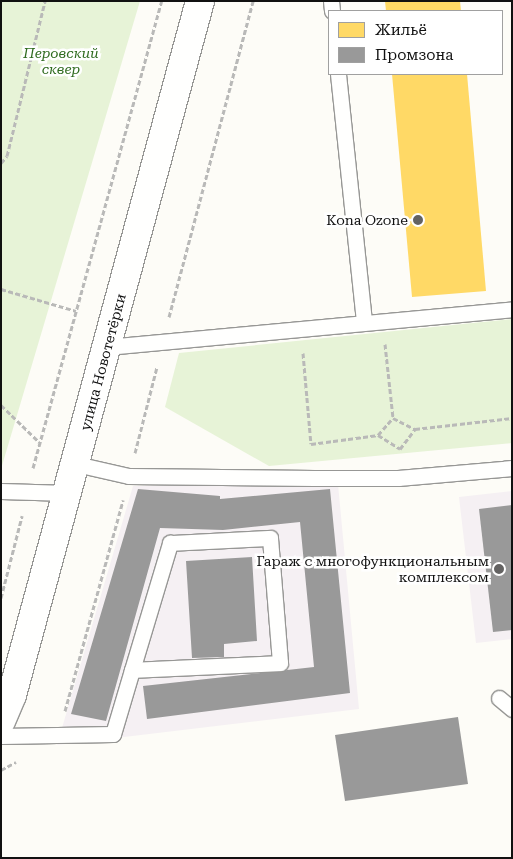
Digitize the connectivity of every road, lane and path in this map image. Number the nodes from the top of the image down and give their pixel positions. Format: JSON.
{"nodes":[{"id":1,"x":45,"y":1,"type":"edge"},
{"id":2,"x":162,"y":1,"type":"edge"},
{"id":3,"x":200,"y":1,"type":"edge"},
{"id":4,"x":253,"y":1,"type":"edge"},
{"id":5,"x":338,"y":75,"type":"edge"},
{"id":6,"x":1,"y":163,"type":"edge"},
{"id":7,"x":1,"y":289,"type":"edge"},
{"id":8,"x":512,"y":309,"type":"edge"},
{"id":9,"x":76,"y":311,"type":"junction"},
{"id":10,"x":382,"y":321,"type":"junction"},
{"id":11,"x":364,"y":323,"type":"junction"},
{"id":12,"x":300,"y":329,"type":"junction"},
{"id":13,"x":164,"y":341,"type":"junction"},
{"id":14,"x":106,"y":347,"type":"junction"},
{"id":15,"x":1,"y":405,"type":"edge"},
{"id":16,"x":393,"y":418,"type":"junction"},
{"id":17,"x":512,"y":418,"type":"edge"},
{"id":18,"x":415,"y":429,"type":"junction"},
{"id":19,"x":378,"y":435,"type":"junction"},
{"id":20,"x":40,"y":442,"type":"junction"},
{"id":21,"x":76,"y":464,"type":"junction"},
{"id":22,"x":512,"y":468,"type":"edge"},
{"id":23,"x":129,"y":476,"type":"junction"},
{"id":24,"x":1,"y":491,"type":"edge"},
{"id":25,"x":28,"y":492,"type":"junction"},
{"id":26,"x":68,"y":493,"type":"junction"},
{"id":27,"x":1,"y":598,"type":"edge"},
{"id":28,"x":132,"y":670,"type":"junction"},
{"id":29,"x":499,"y":698,"type":"dead end"},
{"id":30,"x":512,"y":709,"type":"edge"},
{"id":31,"x":1,"y":721,"type":"edge"},
{"id":32,"x":55,"y":735,"type":"junction"},
{"id":33,"x":1,"y":736,"type":"edge"},
{"id":34,"x":1,"y":770,"type":"edge"}],
"edges":[{"from":1,"to":6,"type":"path"},
{"from":2,"to":9,"type":"path"},
{"from":3,"to":14,"type":"street","name":"улица Новотетёрки"},
{"from":4,"to":13,"type":"path"},
{"from":5,"to":11,"type":"lane"},
{"from":7,"to":9,"type":"path"},
{"from":8,"to":10,"type":"lane"},
{"from":9,"to":20,"type":"path"},
{"from":10,"to":11,"type":"lane"},
{"from":10,"to":16,"type":"path"},
{"from":11,"to":12,"type":"lane"},
{"from":12,"to":13,"type":"lane"},
{"from":12,"to":19,"type":"path"},
{"from":13,"to":14,"type":"lane"},
{"from":13,"to":23,"type":"path"},
{"from":14,"to":21,"type":"street","name":"улица Новотетёрки"},
{"from":15,"to":20,"type":"path"},
{"from":16,"to":18,"type":"path"},
{"from":16,"to":19,"type":"path"},
{"from":17,"to":18,"type":"path"},
{"from":18,"to":19,"type":"path"},
{"from":20,"to":25,"type":"path"},
{"from":21,"to":23,"type":"lane"},
{"from":21,"to":26,"type":"street","name":"улица Новотетёрки"},
{"from":22,"to":23,"type":"lane"},
{"from":23,"to":32,"type":"path"},
{"from":24,"to":25,"type":"lane"},
{"from":25,"to":26,"type":"lane"},
{"from":25,"to":27,"type":"path"},
{"from":26,"to":31,"type":"street","name":"улица Новотетёрки"},
{"from":28,"to":28,"type":"lane"},
{"from":28,"to":32,"type":"lane"},
{"from":29,"to":30,"type":"lane"},
{"from":32,"to":33,"type":"lane"},
{"from":32,"to":34,"type":"path"}]}
